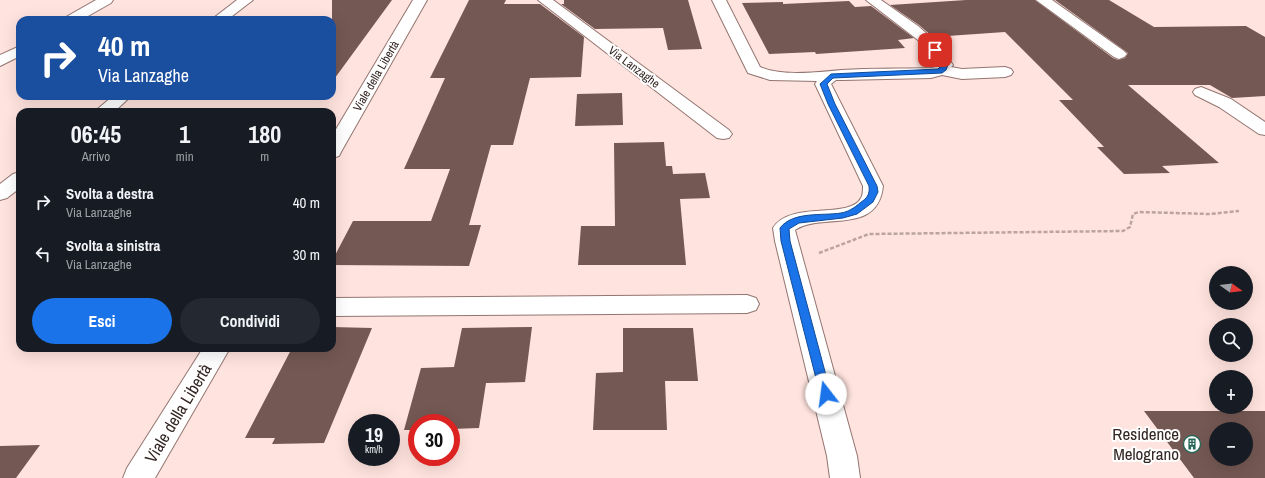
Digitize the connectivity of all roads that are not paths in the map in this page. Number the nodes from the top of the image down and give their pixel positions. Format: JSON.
{"nodes":[{"id":1,"x":106,"y":0,"type":"edge"},
{"id":2,"x":246,"y":0,"type":"edge"},
{"id":3,"x":420,"y":0,"type":"edge"},
{"id":4,"x":545,"y":0,"type":"edge"},
{"id":5,"x":720,"y":0,"type":"edge"},
{"id":6,"x":873,"y":0,"type":"edge"},
{"id":7,"x":1043,"y":0,"type":"edge"},
{"id":8,"x":78,"y":16,"type":"edge"},
{"id":9,"x":224,"y":16,"type":"edge"},
{"id":10,"x":16,"y":52,"type":"edge"},
{"id":11,"x":1119,"y":54,"type":"dead end"},
{"id":12,"x":0,"y":61,"type":"edge"},
{"id":13,"x":942,"y":70,"type":"junction"},
{"id":14,"x":1005,"y":72,"type":"dead end"},
{"id":15,"x":831,"y":76,"type":"junction"},
{"id":16,"x":1201,"y":92,"type":"dead end"},
{"id":17,"x":118,"y":100,"type":"edge"},
{"id":18,"x":108,"y":108,"type":"edge"},
{"id":19,"x":1265,"y":130,"type":"edge"},
{"id":20,"x":723,"y":134,"type":"dead end"},
{"id":21,"x":336,"y":145,"type":"edge"},
{"id":22,"x":16,"y":181,"type":"edge"},
{"id":23,"x":0,"y":194,"type":"edge"},
{"id":24,"x":747,"y":304,"type":"dead end"},
{"id":25,"x":336,"y":307,"type":"edge"},
{"id":26,"x":215,"y":352,"type":"edge"},
{"id":27,"x":138,"y":478,"type":"edge"},
{"id":28,"x":846,"y":478,"type":"edge"}],
"edges":[{"from":1,"to":8,"type":"street"},
{"from":2,"to":9,"type":"street"},
{"from":3,"to":21,"type":"street","name":"Viale della Libertà"},
{"from":4,"to":20,"type":"street","name":"Via Lanzaghe"},
{"from":5,"to":15,"type":"street"},
{"from":6,"to":13,"type":"street"},
{"from":7,"to":11,"type":"street"},
{"from":10,"to":12,"type":"street"},
{"from":13,"to":14,"type":"street"},
{"from":13,"to":15,"type":"street"},
{"from":15,"to":28,"type":"street"},
{"from":16,"to":19,"type":"street"},
{"from":17,"to":18,"type":"street"},
{"from":22,"to":23,"type":"street"},
{"from":24,"to":25,"type":"street"},
{"from":26,"to":27,"type":"street","name":"Viale della Libertà"}]}
